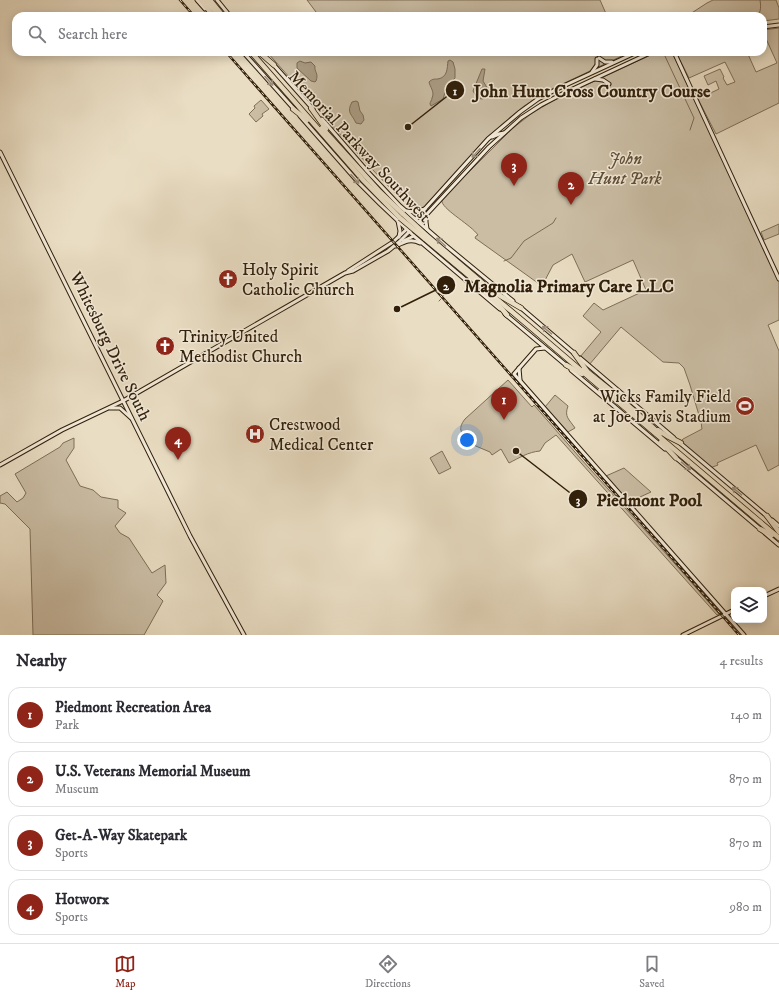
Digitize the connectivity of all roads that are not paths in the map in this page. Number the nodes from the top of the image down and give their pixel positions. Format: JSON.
{"nodes":[{"id":1,"x":197,"y":0,"type":"edge"},
{"id":2,"x":201,"y":0,"type":"edge"},
{"id":3,"x":205,"y":0,"type":"edge"},
{"id":4,"x":210,"y":0,"type":"edge"},
{"id":5,"x":217,"y":0,"type":"edge"},
{"id":6,"x":208,"y":12,"type":"edge"},
{"id":7,"x":209,"y":12,"type":"edge"},
{"id":8,"x":216,"y":12,"type":"edge"},
{"id":9,"x":220,"y":12,"type":"edge"},
{"id":10,"x":227,"y":12,"type":"edge"},
{"id":11,"x":779,"y":25,"type":"edge"},
{"id":12,"x":767,"y":26,"type":"edge"},
{"id":13,"x":247,"y":56,"type":"edge"},
{"id":14,"x":255,"y":56,"type":"edge"},
{"id":15,"x":258,"y":56,"type":"edge"},
{"id":16,"x":265,"y":56,"type":"edge"},
{"id":17,"x":629,"y":56,"type":"edge"},
{"id":18,"x":643,"y":56,"type":"edge"},
{"id":19,"x":676,"y":56,"type":"edge"},
{"id":20,"x":618,"y":61,"type":"junction"},
{"id":21,"x":274,"y":65,"type":"joint"},
{"id":22,"x":589,"y":75,"type":"junction"},
{"id":23,"x":591,"y":80,"type":"junction"},
{"id":24,"x":609,"y":84,"type":"dead end"},
{"id":25,"x":311,"y":108,"type":"junction"},
{"id":26,"x":294,"y":109,"type":"junction"},
{"id":27,"x":510,"y":120,"type":"junction"},
{"id":28,"x":504,"y":134,"type":"junction"},
{"id":29,"x":488,"y":140,"type":"junction"},
{"id":30,"x":330,"y":142,"type":"junction"},
{"id":31,"x":338,"y":145,"type":"junction"},
{"id":32,"x":0,"y":152,"type":"edge"},
{"id":33,"x":427,"y":208,"type":"junction"},
{"id":34,"x":426,"y":215,"type":"junction"},
{"id":35,"x":402,"y":216,"type":"junction"},
{"id":36,"x":416,"y":219,"type":"junction"},
{"id":37,"x":419,"y":222,"type":"junction"},
{"id":38,"x":427,"y":229,"type":"junction"},
{"id":39,"x":408,"y":231,"type":"junction"},
{"id":40,"x":414,"y":236,"type":"junction"},
{"id":41,"x":399,"y":237,"type":"junction"},
{"id":42,"x":425,"y":237,"type":"junction"},
{"id":43,"x":418,"y":239,"type":"junction"},
{"id":44,"x":396,"y":245,"type":"junction"},
{"id":45,"x":430,"y":249,"type":"junction"},
{"id":46,"x":388,"y":251,"type":"junction"},
{"id":47,"x":345,"y":274,"type":"junction"},
{"id":48,"x":779,"y":279,"type":"edge"},
{"id":49,"x":477,"y":283,"type":"junction"},
{"id":50,"x":492,"y":291,"type":"junction"},
{"id":51,"x":521,"y":308,"type":"junction"},
{"id":52,"x":507,"y":315,"type":"junction"},
{"id":53,"x":534,"y":338,"type":"junction"},
{"id":54,"x":545,"y":348,"type":"junction"},
{"id":55,"x":536,"y":349,"type":"junction"},
{"id":56,"x":574,"y":353,"type":"junction"},
{"id":57,"x":566,"y":366,"type":"junction"},
{"id":58,"x":519,"y":368,"type":"junction"},
{"id":59,"x":592,"y":378,"type":"junction"},
{"id":60,"x":521,"y":382,"type":"junction"},
{"id":61,"x":620,"y":392,"type":"junction"},
{"id":62,"x":120,"y":393,"type":"junction"},
{"id":63,"x":132,"y":395,"type":"junction"},
{"id":64,"x":123,"y":401,"type":"junction"},
{"id":65,"x":632,"y":402,"type":"junction"},
{"id":66,"x":611,"y":403,"type":"junction"},
{"id":67,"x":109,"y":408,"type":"junction"},
{"id":68,"x":629,"y":412,"type":"junction"},
{"id":69,"x":133,"y":421,"type":"junction"},
{"id":70,"x":651,"y":425,"type":"junction"},
{"id":71,"x":655,"y":434,"type":"junction"},
{"id":72,"x":680,"y":443,"type":"junction"},
{"id":73,"x":676,"y":458,"type":"junction"},
{"id":74,"x":0,"y":465,"type":"edge"},
{"id":75,"x":767,"y":516,"type":"junction"},
{"id":76,"x":779,"y":526,"type":"edge"},
{"id":77,"x":760,"y":529,"type":"junction"},
{"id":78,"x":779,"y":533,"type":"edge"},
{"id":79,"x":779,"y":538,"type":"edge"},
{"id":80,"x":779,"y":545,"type":"edge"},
{"id":81,"x":779,"y":590,"type":"edge"},
{"id":82,"x":767,"y":595,"type":"edge"},
{"id":83,"x":731,"y":612,"type":"edge"},
{"id":84,"x":726,"y":614,"type":"junction"},
{"id":85,"x":244,"y":635,"type":"edge"},
{"id":86,"x":683,"y":635,"type":"edge"},
{"id":87,"x":744,"y":635,"type":"edge"}],
"edges":[{"from":1,"to":6,"type":"main road"},
{"from":2,"to":7,"type":"highway"},
{"from":3,"to":8,"type":"highway"},
{"from":4,"to":9,"type":"highway"},
{"from":5,"to":10,"type":"main road"},
{"from":11,"to":12,"type":"main road"},
{"from":13,"to":26,"type":"main road","one_way":true},
{"from":14,"to":30,"type":"highway","name":"Memorial Parkway Southwest"},
{"from":15,"to":31,"type":"highway","name":"Memorial Parkway Southwest"},
{"from":16,"to":21,"type":"highway"},
{"from":17,"to":20,"type":"main road"},
{"from":18,"to":23,"type":"main road"},
{"from":19,"to":48,"type":"main road"},
{"from":20,"to":22,"type":"main road"},
{"from":20,"to":22,"type":"main road"},
{"from":21,"to":25,"type":"main road"},
{"from":22,"to":27,"type":"main road"},
{"from":23,"to":24,"type":"main road"},
{"from":23,"to":28,"type":"main road"},
{"from":25,"to":31,"type":"highway"},
{"from":25,"to":35,"type":"main road"},
{"from":26,"to":30,"type":"highway"},
{"from":26,"to":35,"type":"main road","one_way":true},
{"from":27,"to":28,"type":"main road"},
{"from":27,"to":29,"type":"main road"},
{"from":28,"to":29,"type":"main road"},
{"from":28,"to":34,"type":"main road"},
{"from":29,"to":33,"type":"main road","one_way":true},
{"from":30,"to":35,"type":"highway","name":"Memorial Parkway Southwest"},
{"from":31,"to":35,"type":"highway","name":"Memorial Parkway Southwest"},
{"from":32,"to":62,"type":"main road","name":"Whitesburg Drive South"},
{"from":33,"to":35,"type":"main road"},
{"from":33,"to":36,"type":"main road"},
{"from":34,"to":37,"type":"main road"},
{"from":34,"to":38,"type":"main road"},
{"from":35,"to":36,"type":"main road"},
{"from":35,"to":39,"type":"main road"},
{"from":35,"to":41,"type":"main road"},
{"from":35,"to":42,"type":"highway","name":"Memorial Parkway Southwest","bridge":true},
{"from":36,"to":37,"type":"main road"},
{"from":36,"to":39,"type":"main road"},
{"from":37,"to":38,"type":"main road"},
{"from":37,"to":39,"type":"main road"},
{"from":38,"to":43,"type":"main road"},
{"from":51,"to":38,"type":"main road","one_way":true},
{"from":39,"to":40,"type":"main road"},
{"from":39,"to":41,"type":"main road"},
{"from":39,"to":44,"type":"main road"},
{"from":40,"to":43,"type":"main road"},
{"from":40,"to":44,"type":"main road"},
{"from":41,"to":47,"type":"main road"},
{"from":42,"to":49,"type":"highway","name":"Memorial Parkway Southwest"},
{"from":42,"to":50,"type":"highway","name":"Memorial Parkway Southwest"},
{"from":43,"to":45,"type":"main road"},
{"from":44,"to":46,"type":"main road"},
{"from":45,"to":46,"type":"main road"},
{"from":45,"to":52,"type":"main road"},
{"from":46,"to":47,"type":"main road"},
{"from":47,"to":63,"type":"main road"},
{"from":49,"to":52,"type":"highway"},
{"from":49,"to":59,"type":"highway","name":"Memorial Parkway Southwest"},
{"from":50,"to":51,"type":"highway"},
{"from":50,"to":59,"type":"highway","name":"Memorial Parkway Southwest"},
{"from":56,"to":51,"type":"main road","one_way":true},
{"from":52,"to":53,"type":"main road"},
{"from":53,"to":54,"type":"main road"},
{"from":53,"to":55,"type":"main road"},
{"from":54,"to":55,"type":"main road"},
{"from":54,"to":57,"type":"main road"},
{"from":55,"to":58,"type":"main road"},
{"from":56,"to":59,"type":"highway"},
{"from":56,"to":61,"type":"main road"},
{"from":57,"to":59,"type":"highway"},
{"from":57,"to":66,"type":"main road"},
{"from":58,"to":60,"type":"main road"},
{"from":58,"to":60,"type":"main road"},
{"from":59,"to":68,"type":"highway","name":"Memorial Parkway Southwest","bridge":true},
{"from":60,"to":84,"type":"main road"},
{"from":61,"to":65,"type":"main road"},
{"from":61,"to":66,"type":"main road"},
{"from":62,"to":63,"type":"main road"},
{"from":62,"to":64,"type":"main road","name":"Whitesburg Drive South"},
{"from":63,"to":64,"type":"main road"},
{"from":64,"to":67,"type":"main road"},
{"from":64,"to":69,"type":"main road","name":"Whitesburg Drive South"},
{"from":65,"to":68,"type":"main road"},
{"from":65,"to":72,"type":"main road"},
{"from":66,"to":68,"type":"main road"},
{"from":67,"to":69,"type":"main road"},
{"from":67,"to":74,"type":"main road"},
{"from":68,"to":70,"type":"highway","name":"Memorial Parkway Southwest"},
{"from":68,"to":71,"type":"highway","name":"Memorial Parkway Southwest"},
{"from":68,"to":73,"type":"main road"},
{"from":69,"to":85,"type":"main road","name":"Whitesburg Drive South"},
{"from":70,"to":72,"type":"highway"},
{"from":70,"to":78,"type":"highway","name":"Memorial Parkway Southwest"},
{"from":71,"to":73,"type":"highway"},
{"from":71,"to":79,"type":"highway","name":"Memorial Parkway Southwest"},
{"from":75,"to":72,"type":"main road","one_way":true},
{"from":73,"to":77,"type":"main road","one_way":true},
{"from":75,"to":76,"type":"main road"},
{"from":75,"to":78,"type":"highway"},
{"from":77,"to":79,"type":"highway"},
{"from":77,"to":80,"type":"main road"},
{"from":81,"to":82,"type":"main road"},
{"from":83,"to":84,"type":"main road"},
{"from":84,"to":86,"type":"main road"},
{"from":84,"to":87,"type":"main road"}]}
